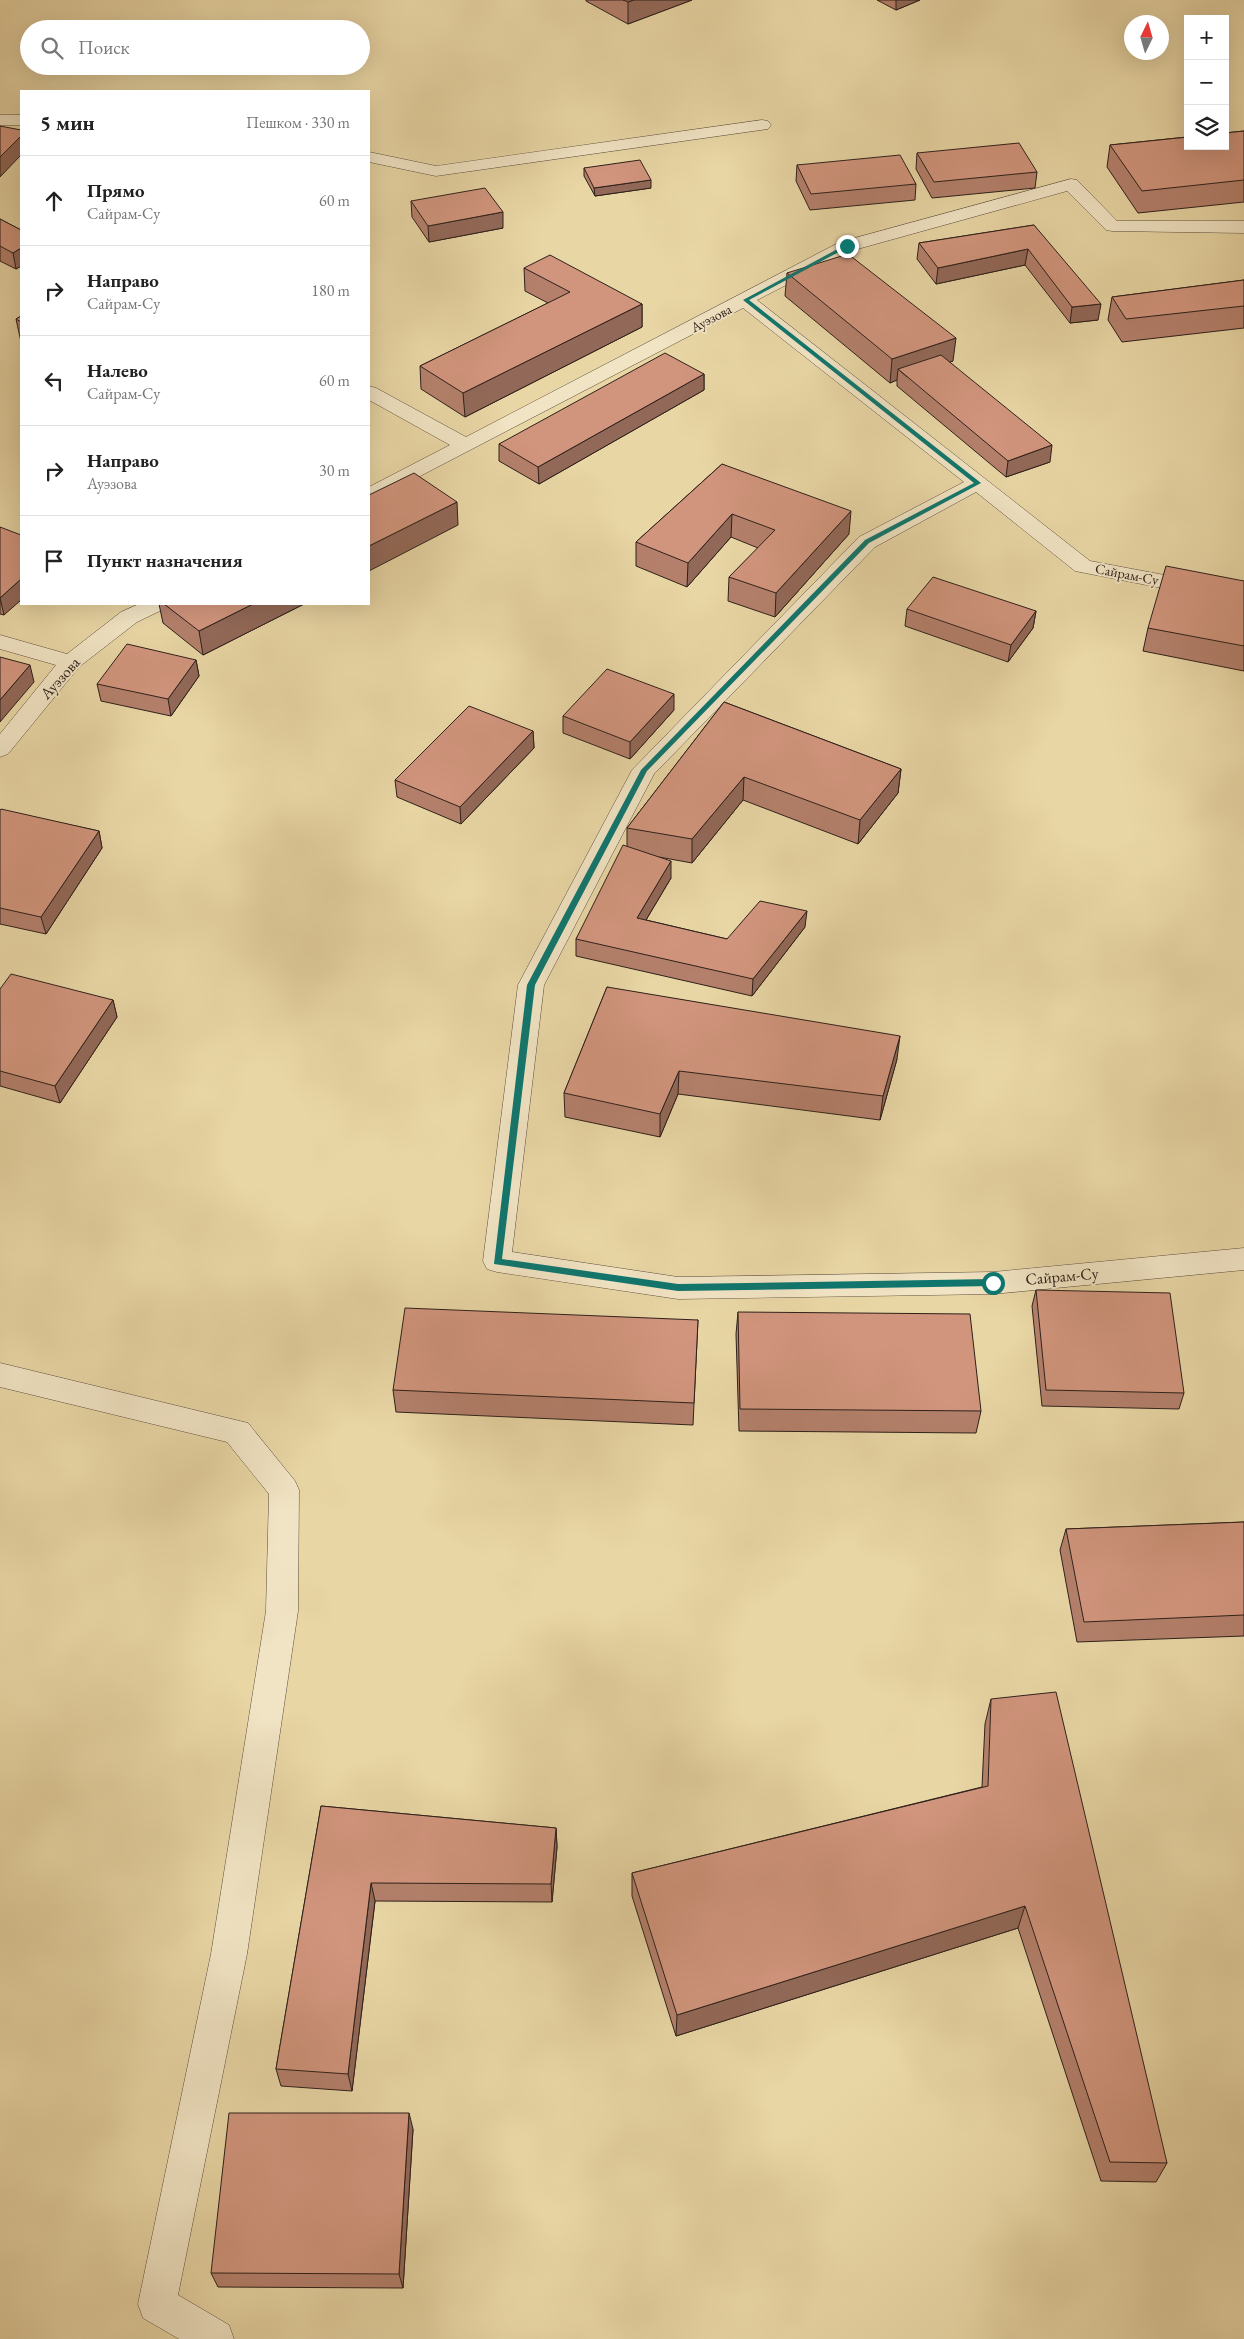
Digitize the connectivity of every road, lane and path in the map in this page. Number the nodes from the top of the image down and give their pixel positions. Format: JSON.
{"nodes":[{"id":1,"x":0,"y":120,"type":"edge"},
{"id":2,"x":20,"y":120,"type":"edge"},
{"id":3,"x":762,"y":125,"type":"dead end"},
{"id":4,"x":370,"y":157,"type":"edge"},
{"id":5,"x":1244,"y":227,"type":"edge"},
{"id":6,"x":745,"y":300,"type":"junction"},
{"id":7,"x":370,"y":393,"type":"edge"},
{"id":8,"x":466,"y":445,"type":"junction"},
{"id":9,"x":978,"y":483,"type":"junction"},
{"id":10,"x":370,"y":493,"type":"edge"},
{"id":11,"x":1244,"y":597,"type":"edge"},
{"id":12,"x":154,"y":605,"type":"edge"},
{"id":13,"x":0,"y":642,"type":"edge"},
{"id":14,"x":71,"y":662,"type":"junction"},
{"id":15,"x":0,"y":750,"type":"edge"},
{"id":16,"x":1244,"y":1260,"type":"edge"},
{"id":17,"x":0,"y":1374,"type":"edge"},
{"id":18,"x":215,"y":2339,"type":"edge"}],
"edges":[{"from":1,"to":2,"type":"street"},
{"from":3,"to":4,"type":"street"},
{"from":5,"to":6,"type":"street","name":"Ауэзова"},
{"from":6,"to":8,"type":"street","name":"Ауэзова"},
{"from":6,"to":9,"type":"street","name":"Сайрам-Су"},
{"from":7,"to":8,"type":"street"},
{"from":8,"to":10,"type":"street","name":"Ауэзова"},
{"from":9,"to":11,"type":"street","name":"Сайрам-Су"},
{"from":9,"to":16,"type":"street","name":"Сайрам-Су"},
{"from":12,"to":14,"type":"street","name":"Ауэзова"},
{"from":13,"to":14,"type":"street"},
{"from":14,"to":15,"type":"street","name":"Ауэзова"},
{"from":17,"to":18,"type":"street"}]}
